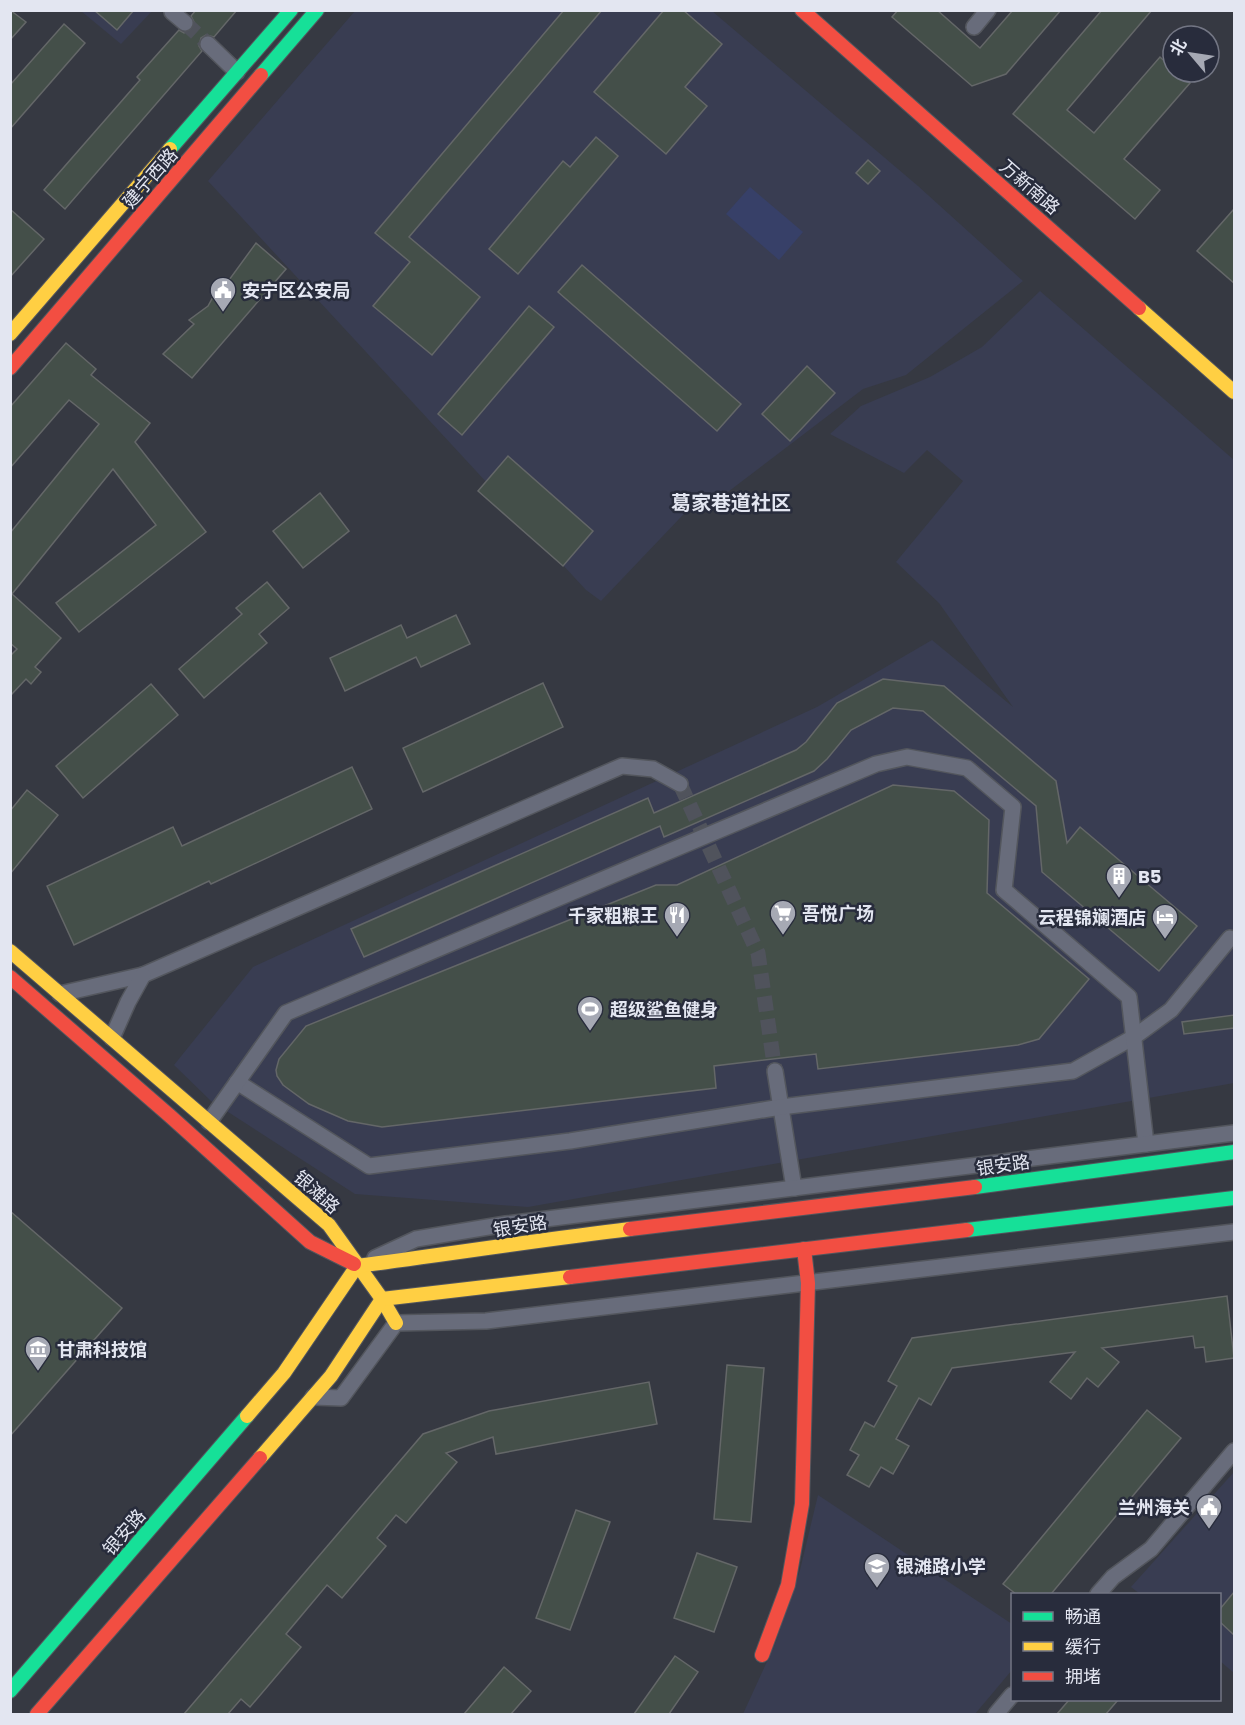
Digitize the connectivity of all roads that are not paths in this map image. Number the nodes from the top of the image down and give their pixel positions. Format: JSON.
{"nodes":[{"id":1,"x":291,"y":10,"type":"edge"},
{"id":2,"x":317,"y":10,"type":"edge"},
{"id":3,"x":802,"y":10,"type":"edge"},
{"id":4,"x":988,"y":10,"type":"edge"},
{"id":5,"x":172,"y":12,"type":"edge"},
{"id":6,"x":185,"y":23,"type":"tunnel mouth"},
{"id":7,"x":974,"y":27,"type":"dead end"},
{"id":8,"x":208,"y":44,"type":"tunnel mouth"},
{"id":9,"x":237,"y":72,"type":"junction"},
{"id":10,"x":10,"y":334,"type":"edge"},
{"id":11,"x":10,"y":368,"type":"edge"},
{"id":12,"x":1234,"y":392,"type":"edge"},
{"id":13,"x":680,"y":784,"type":"tunnel mouth"},
{"id":14,"x":1230,"y":938,"type":"dead end"},
{"id":15,"x":10,"y":951,"type":"edge"},
{"id":16,"x":143,"y":975,"type":"junction"},
{"id":17,"x":10,"y":977,"type":"edge"},
{"id":18,"x":60,"y":994,"type":"junction"},
{"id":19,"x":1134,"y":1037,"type":"junction"},
{"id":20,"x":112,"y":1038,"type":"junction"},
{"id":21,"x":775,"y":1071,"type":"tunnel mouth"},
{"id":22,"x":237,"y":1082,"type":"junction"},
{"id":23,"x":781,"y":1107,"type":"junction"},
{"id":24,"x":209,"y":1122,"type":"junction"},
{"id":25,"x":1234,"y":1133,"type":"edge"},
{"id":26,"x":1146,"y":1144,"type":"junction"},
{"id":27,"x":1234,"y":1152,"type":"edge"},
{"id":28,"x":794,"y":1188,"type":"junction"},
{"id":29,"x":1234,"y":1198,"type":"edge"},
{"id":30,"x":1234,"y":1232,"type":"edge"},
{"id":31,"x":804,"y":1249,"type":"junction"},
{"id":32,"x":357,"y":1266,"type":"junction"},
{"id":33,"x":808,"y":1283,"type":"junction"},
{"id":34,"x":382,"y":1299,"type":"junction"},
{"id":35,"x":396,"y":1323,"type":"junction"},
{"id":36,"x":313,"y":1397,"type":"junction"},
{"id":37,"x":1234,"y":1451,"type":"edge"},
{"id":38,"x":1099,"y":1593,"type":"edge"},
{"id":39,"x":762,"y":1655,"type":"dead end"},
{"id":40,"x":10,"y":1691,"type":"edge"},
{"id":41,"x":1011,"y":1696,"type":"edge"},
{"id":42,"x":38,"y":1714,"type":"edge"},
{"id":43,"x":996,"y":1714,"type":"edge"}],
"edges":[{"from":1,"to":9,"type":"main road","name":"建宁西路"},
{"from":2,"to":11,"type":"main road","name":"建宁西路"},
{"from":3,"to":12,"type":"main road","name":"万新南路"},
{"from":4,"to":7,"type":"street"},
{"from":5,"to":6,"type":"street"},
{"from":8,"to":9,"type":"street"},
{"from":9,"to":10,"type":"main road","name":"建宁西路"},
{"from":13,"to":16,"type":"street"},
{"from":14,"to":19,"type":"street"},
{"from":15,"to":18,"type":"main road","name":"银滩路"},
{"from":16,"to":18,"type":"street"},
{"from":16,"to":20,"type":"street"},
{"from":17,"to":32,"type":"main road"},
{"from":18,"to":20,"type":"main road","name":"银滩路"},
{"from":19,"to":22,"type":"street"},
{"from":19,"to":23,"type":"street"},
{"from":19,"to":26,"type":"street"},
{"from":20,"to":24,"type":"main road","name":"银滩路"},
{"from":21,"to":23,"type":"street"},
{"from":22,"to":23,"type":"street"},
{"from":22,"to":24,"type":"street"},
{"from":23,"to":28,"type":"street"},
{"from":24,"to":32,"type":"main road","name":"银滩路"},
{"from":25,"to":26,"type":"street"},
{"from":26,"to":28,"type":"street"},
{"from":27,"to":32,"type":"main road","name":"银安路"},
{"from":28,"to":32,"type":"street"},
{"from":29,"to":31,"type":"main road"},
{"from":30,"to":33,"type":"street"},
{"from":31,"to":33,"type":"main road"},
{"from":31,"to":34,"type":"main road"},
{"from":32,"to":34,"type":"main road","name":"银滩路"},
{"from":32,"to":40,"type":"main road","name":"银安路"},
{"from":33,"to":35,"type":"street"},
{"from":33,"to":39,"type":"main road"},
{"from":34,"to":35,"type":"main road","name":"银滩路"},
{"from":34,"to":36,"type":"main road"},
{"from":35,"to":36,"type":"street"},
{"from":36,"to":42,"type":"main road"},
{"from":37,"to":38,"type":"street"},
{"from":41,"to":43,"type":"street"}]}
